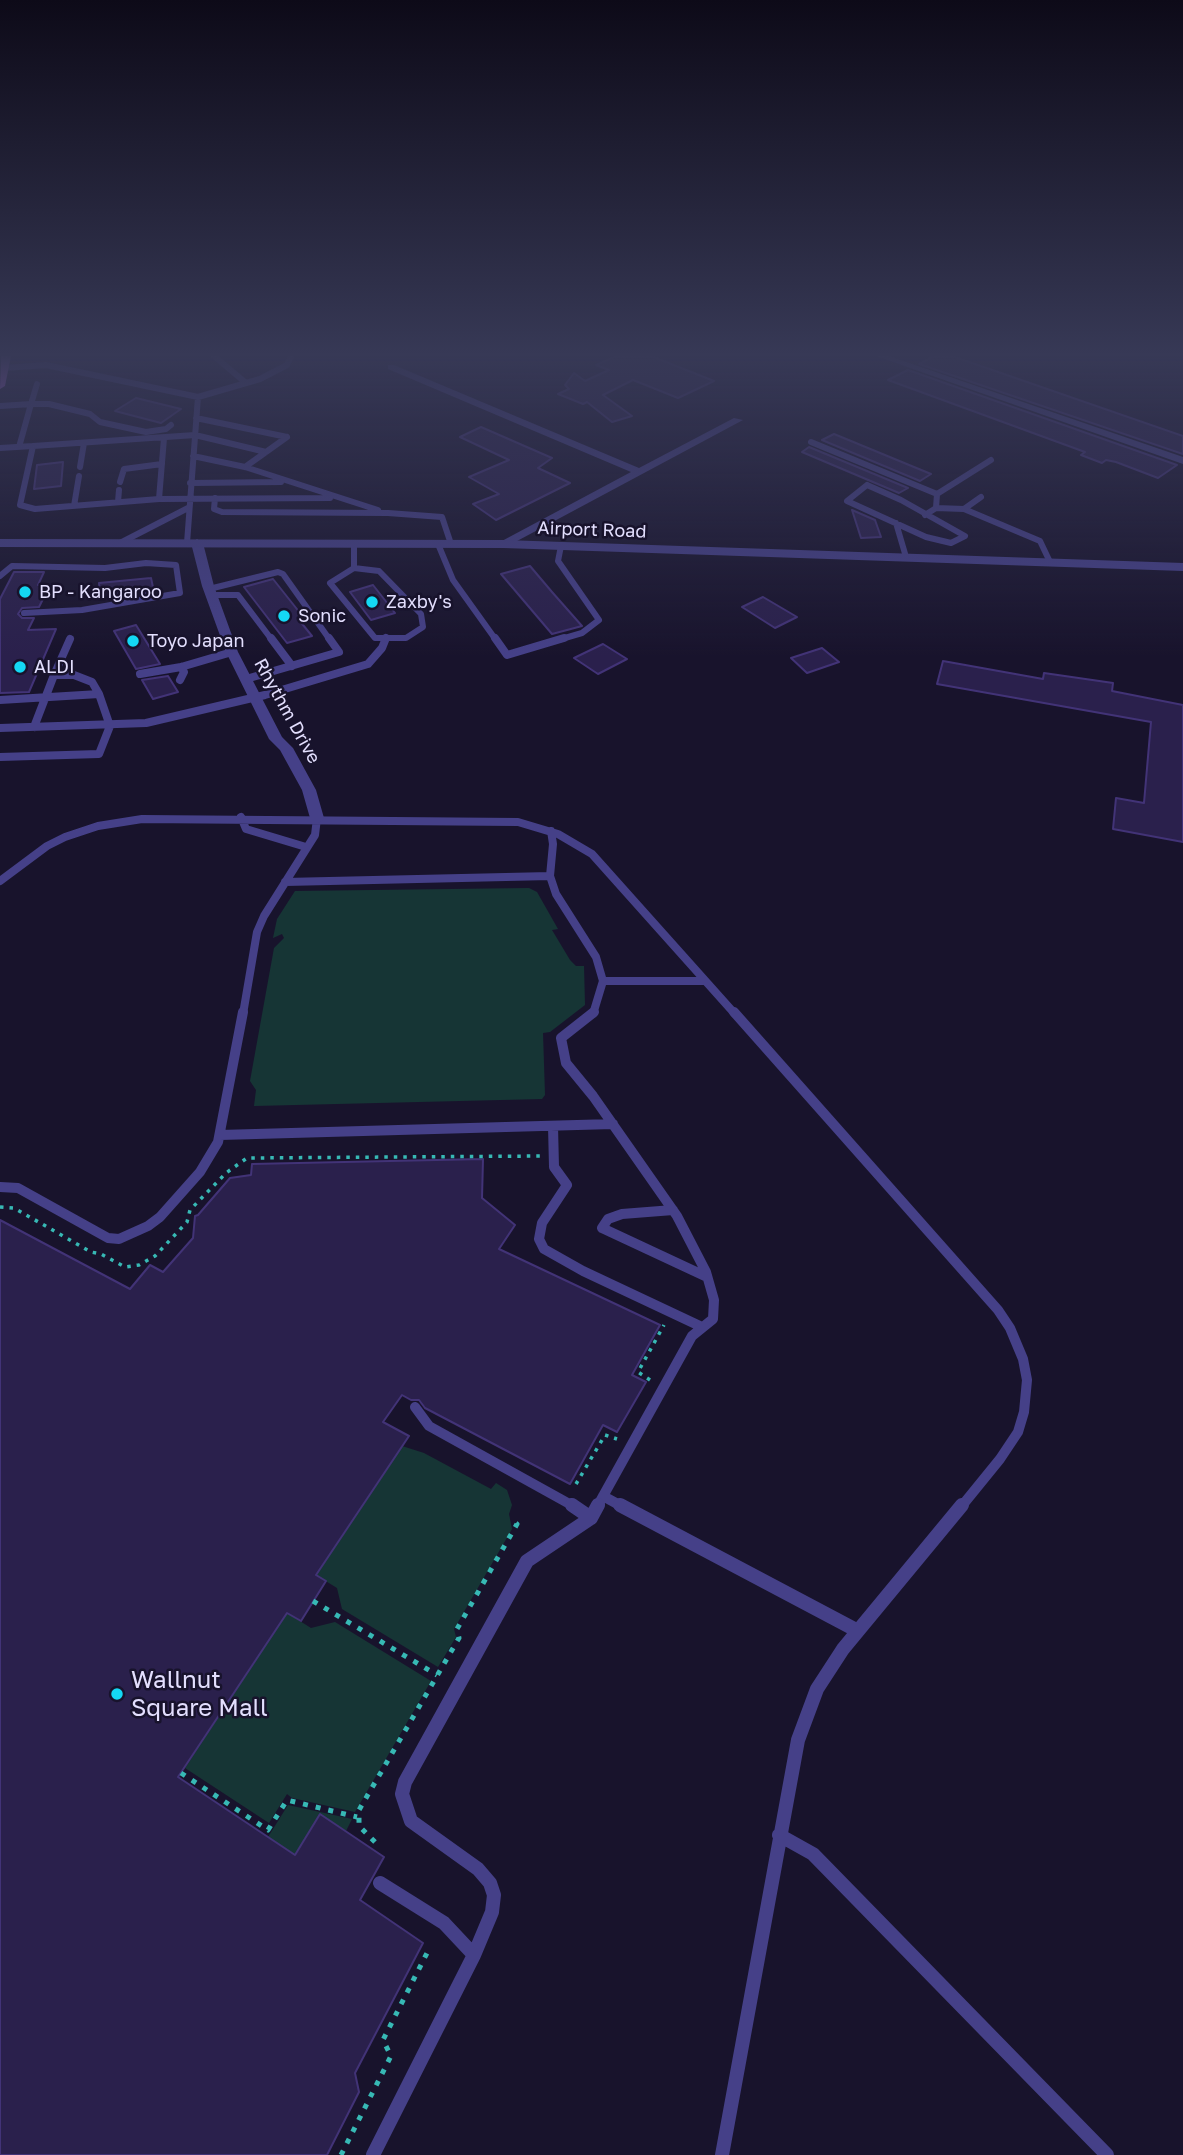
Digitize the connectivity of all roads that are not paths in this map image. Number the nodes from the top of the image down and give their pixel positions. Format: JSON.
{"nodes":[{"id":1,"x":193,"y":456,"type":"edge"},
{"id":2,"x":30,"y":457,"type":"edge"},
{"id":3,"x":82,"y":457,"type":"edge"},
{"id":4,"x":163,"y":457,"type":"edge"},
{"id":5,"x":196,"y":457,"type":"edge"},
{"id":6,"x":260,"y":457,"type":"edge"},
{"id":7,"x":603,"y":457,"type":"edge"},
{"id":8,"x":669,"y":457,"type":"edge"},
{"id":9,"x":847,"y":457,"type":"edge"},
{"id":10,"x":991,"y":460,"type":"dead end"},
{"id":11,"x":162,"y":464,"type":"junction"},
{"id":12,"x":80,"y":467,"type":"dead end"},
{"id":13,"x":245,"y":467,"type":"junction"},
{"id":14,"x":640,"y":472,"type":"junction"},
{"id":15,"x":79,"y":476,"type":"dead end"},
{"id":16,"x":292,"y":482,"type":"junction"},
{"id":17,"x":191,"y":483,"type":"junction"},
{"id":18,"x":921,"y":487,"type":"junction"},
{"id":19,"x":937,"y":494,"type":"junction"},
{"id":20,"x":215,"y":498,"type":"junction"},
{"id":21,"x":339,"y":498,"type":"junction"},
{"id":22,"x":981,"y":498,"type":"dead end"},
{"id":23,"x":159,"y":499,"type":"junction"},
{"id":24,"x":189,"y":499,"type":"junction"},
{"id":25,"x":901,"y":500,"type":"junction"},
{"id":26,"x":118,"y":502,"type":"junction"},
{"id":27,"x":74,"y":506,"type":"junction"},
{"id":28,"x":188,"y":508,"type":"junction"},
{"id":29,"x":936,"y":508,"type":"junction"},
{"id":30,"x":964,"y":509,"type":"junction"},
{"id":31,"x":388,"y":513,"type":"junction"},
{"id":32,"x":925,"y":516,"type":"junction"},
{"id":33,"x":896,"y":523,"type":"junction"},
{"id":34,"x":0,"y":542,"type":"edge"},
{"id":35,"x":120,"y":543,"type":"junction"},
{"id":36,"x":152,"y":543,"type":"junction"},
{"id":37,"x":192,"y":543,"type":"junction"},
{"id":38,"x":354,"y":544,"type":"junction"},
{"id":39,"x":444,"y":544,"type":"junction"},
{"id":40,"x":505,"y":544,"type":"junction"},
{"id":41,"x":561,"y":546,"type":"junction"},
{"id":42,"x":906,"y":557,"type":"junction"},
{"id":43,"x":1050,"y":562,"type":"junction"},
{"id":44,"x":146,"y":563,"type":"junction"},
{"id":45,"x":1183,"y":567,"type":"edge"},
{"id":46,"x":354,"y":568,"type":"junction"},
{"id":47,"x":0,"y":576,"type":"edge"},
{"id":48,"x":237,"y":583,"type":"junction"},
{"id":49,"x":210,"y":592,"type":"junction"},
{"id":50,"x":238,"y":595,"type":"junction"},
{"id":51,"x":24,"y":613,"type":"dead end"},
{"id":52,"x":386,"y":638,"type":"junction"},
{"id":53,"x":70,"y":639,"type":"dead end"},
{"id":54,"x":232,"y":652,"type":"junction"},
{"id":55,"x":292,"y":666,"type":"junction"},
{"id":56,"x":181,"y":667,"type":"junction"},
{"id":57,"x":140,"y":674,"type":"dead end"},
{"id":58,"x":54,"y":675,"type":"junction"},
{"id":59,"x":246,"y":679,"type":"junction"},
{"id":60,"x":180,"y":680,"type":"dead end"},
{"id":61,"x":99,"y":694,"type":"junction"},
{"id":62,"x":254,"y":696,"type":"junction"},
{"id":63,"x":45,"y":698,"type":"junction"},
{"id":64,"x":0,"y":700,"type":"edge"},
{"id":65,"x":110,"y":726,"type":"junction"},
{"id":66,"x":34,"y":727,"type":"junction"},
{"id":67,"x":0,"y":728,"type":"edge"},
{"id":68,"x":0,"y":757,"type":"edge"},
{"id":69,"x":242,"y":817,"type":"junction"},
{"id":70,"x":317,"y":818,"type":"junction"},
{"id":71,"x":551,"y":831,"type":"junction"},
{"id":72,"x":306,"y":847,"type":"junction"},
{"id":73,"x":550,"y":876,"type":"junction"},
{"id":74,"x":0,"y":881,"type":"edge"},
{"id":75,"x":285,"y":882,"type":"junction"},
{"id":76,"x":603,"y":981,"type":"junction"},
{"id":77,"x":705,"y":981,"type":"junction"},
{"id":78,"x":613,"y":1124,"type":"junction"},
{"id":79,"x":554,"y":1126,"type":"junction"},
{"id":80,"x":220,"y":1135,"type":"junction"},
{"id":81,"x":0,"y":1187,"type":"edge"},
{"id":82,"x":673,"y":1210,"type":"junction"},
{"id":83,"x":707,"y":1276,"type":"junction"},
{"id":84,"x":702,"y":1328,"type":"junction"},
{"id":85,"x":415,"y":1407,"type":"dead end"},
{"id":86,"x":603,"y":1496,"type":"junction"},
{"id":87,"x":591,"y":1517,"type":"junction"},
{"id":88,"x":858,"y":1631,"type":"junction"},
{"id":89,"x":779,"y":1835,"type":"junction"},
{"id":90,"x":380,"y":1883,"type":"dead end"},
{"id":91,"x":474,"y":1955,"type":"junction"},
{"id":92,"x":373,"y":2155,"type":"edge"},
{"id":93,"x":722,"y":2155,"type":"edge"},
{"id":94,"x":1107,"y":2155,"type":"edge"}],
"edges":[{"from":1,"to":17,"type":"lane"},
{"from":2,"to":27,"type":"lane"},
{"from":3,"to":12,"type":"lane"},
{"from":4,"to":11,"type":"lane"},
{"from":5,"to":13,"type":"lane"},
{"from":6,"to":13,"type":"lane"},
{"from":7,"to":14,"type":"street"},
{"from":8,"to":14,"type":"street"},
{"from":9,"to":18,"type":"lane"},
{"from":10,"to":19,"type":"lane"},
{"from":11,"to":23,"type":"lane"},
{"from":11,"to":26,"type":"lane"},
{"from":13,"to":16,"type":"lane"},
{"from":14,"to":40,"type":"street"},
{"from":15,"to":27,"type":"lane"},
{"from":16,"to":17,"type":"lane"},
{"from":16,"to":21,"type":"lane"},
{"from":17,"to":24,"type":"lane"},
{"from":18,"to":19,"type":"lane"},
{"from":18,"to":25,"type":"lane"},
{"from":19,"to":29,"type":"lane"},
{"from":20,"to":21,"type":"lane"},
{"from":20,"to":24,"type":"lane"},
{"from":20,"to":31,"type":"lane"},
{"from":21,"to":31,"type":"lane"},
{"from":22,"to":30,"type":"lane"},
{"from":23,"to":24,"type":"lane"},
{"from":23,"to":26,"type":"lane"},
{"from":24,"to":28,"type":"lane"},
{"from":25,"to":32,"type":"lane"},
{"from":25,"to":33,"type":"lane"},
{"from":26,"to":27,"type":"lane"},
{"from":28,"to":35,"type":"lane"},
{"from":28,"to":37,"type":"lane"},
{"from":29,"to":30,"type":"lane"},
{"from":29,"to":32,"type":"lane"},
{"from":30,"to":43,"type":"lane"},
{"from":31,"to":39,"type":"lane"},
{"from":32,"to":33,"type":"lane"},
{"from":33,"to":42,"type":"lane"},
{"from":34,"to":35,"type":"street","name":"Airport Road"},
{"from":35,"to":36,"type":"street","name":"Airport Road"},
{"from":36,"to":37,"type":"street","name":"Airport Road"},
{"from":36,"to":44,"type":"lane"},
{"from":37,"to":38,"type":"street","name":"Airport Road"},
{"from":37,"to":49,"type":"street","name":"Rhythm Drive"},
{"from":38,"to":39,"type":"street","name":"Airport Road"},
{"from":38,"to":46,"type":"lane"},
{"from":39,"to":40,"type":"street","name":"Airport Road"},
{"from":39,"to":41,"type":"lane"},
{"from":40,"to":41,"type":"street","name":"Airport Road"},
{"from":41,"to":42,"type":"street","name":"Airport Road"},
{"from":42,"to":43,"type":"street","name":"Airport Road"},
{"from":43,"to":45,"type":"street","name":"Airport Road"},
{"from":44,"to":47,"type":"lane"},
{"from":44,"to":51,"type":"lane"},
{"from":46,"to":52,"type":"lane"},
{"from":46,"to":52,"type":"lane"},
{"from":48,"to":49,"type":"lane"},
{"from":48,"to":50,"type":"lane"},
{"from":48,"to":55,"type":"lane"},
{"from":49,"to":50,"type":"lane"},
{"from":49,"to":54,"type":"street","name":"Rhythm Drive"},
{"from":50,"to":55,"type":"lane"},
{"from":52,"to":62,"type":"lane"},
{"from":53,"to":58,"type":"lane"},
{"from":54,"to":56,"type":"lane"},
{"from":54,"to":59,"type":"street","name":"Rhythm Drive"},
{"from":55,"to":59,"type":"lane"},
{"from":56,"to":57,"type":"lane"},
{"from":56,"to":60,"type":"lane"},
{"from":58,"to":61,"type":"lane"},
{"from":58,"to":63,"type":"lane"},
{"from":59,"to":62,"type":"street","name":"Rhythm Drive"},
{"from":61,"to":63,"type":"lane"},
{"from":61,"to":65,"type":"lane"},
{"from":62,"to":65,"type":"lane"},
{"from":62,"to":70,"type":"street","name":"Rhythm Drive"},
{"from":63,"to":64,"type":"lane"},
{"from":63,"to":66,"type":"lane"},
{"from":65,"to":66,"type":"lane"},
{"from":65,"to":68,"type":"lane"},
{"from":66,"to":67,"type":"lane"},
{"from":69,"to":70,"type":"lane"},
{"from":69,"to":72,"type":"lane"},
{"from":69,"to":74,"type":"lane"},
{"from":70,"to":71,"type":"lane"},
{"from":70,"to":72,"type":"lane"},
{"from":71,"to":73,"type":"lane"},
{"from":71,"to":77,"type":"lane"},
{"from":72,"to":75,"type":"lane"},
{"from":73,"to":75,"type":"lane"},
{"from":73,"to":76,"type":"lane"},
{"from":75,"to":80,"type":"lane"},
{"from":76,"to":77,"type":"lane"},
{"from":76,"to":78,"type":"lane"},
{"from":77,"to":88,"type":"lane"},
{"from":78,"to":79,"type":"lane"},
{"from":78,"to":82,"type":"lane"},
{"from":79,"to":80,"type":"lane"},
{"from":79,"to":84,"type":"lane"},
{"from":80,"to":81,"type":"lane"},
{"from":82,"to":83,"type":"lane"},
{"from":82,"to":83,"type":"lane"},
{"from":83,"to":84,"type":"lane"},
{"from":84,"to":86,"type":"lane"},
{"from":85,"to":87,"type":"lane"},
{"from":86,"to":87,"type":"lane"},
{"from":86,"to":88,"type":"lane"},
{"from":87,"to":91,"type":"lane"},
{"from":88,"to":89,"type":"lane"},
{"from":89,"to":93,"type":"lane"},
{"from":89,"to":94,"type":"lane"},
{"from":90,"to":91,"type":"lane"},
{"from":91,"to":92,"type":"lane"}]}
